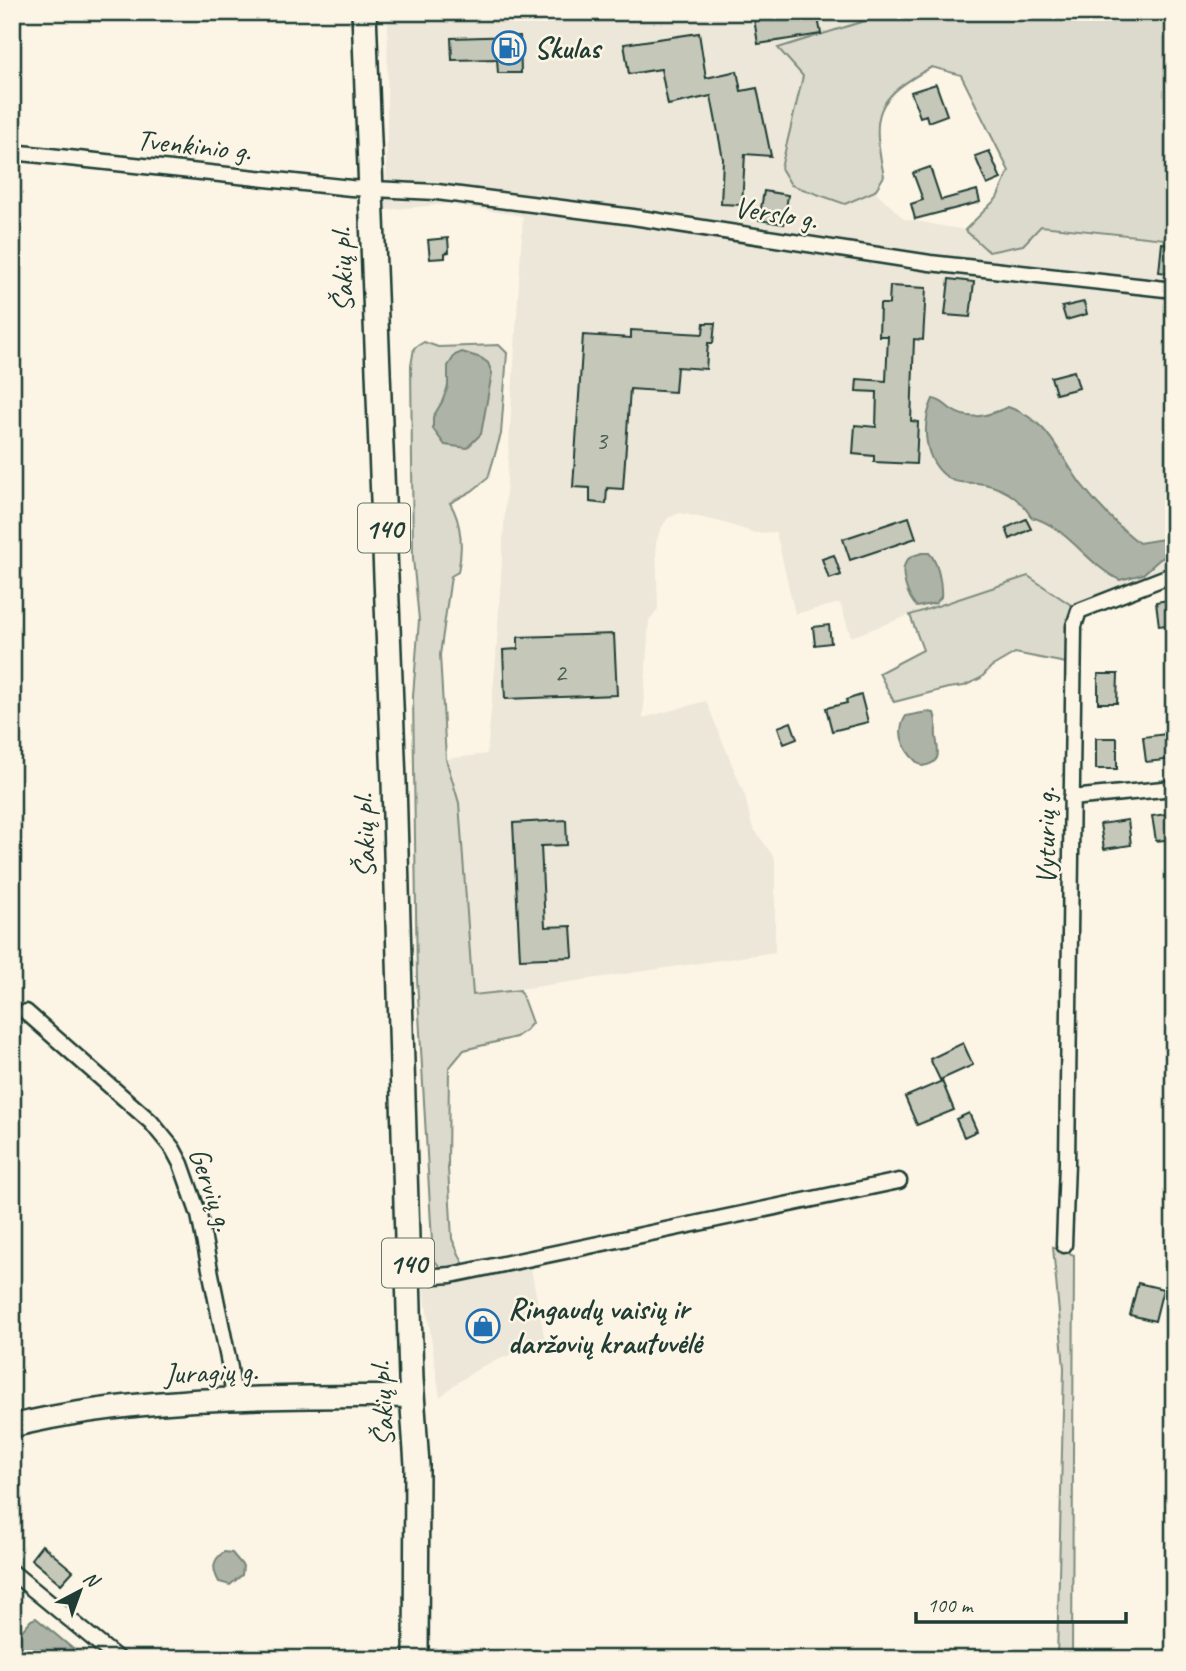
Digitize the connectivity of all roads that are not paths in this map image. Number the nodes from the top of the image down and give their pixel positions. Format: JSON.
{"nodes":[{"id":1,"x":364,"y":12,"type":"edge"},
{"id":2,"x":12,"y":152,"type":"edge"},
{"id":3,"x":370,"y":189,"type":"junction"},
{"id":4,"x":1174,"y":290,"type":"edge"},
{"id":5,"x":1174,"y":574,"type":"edge"},
{"id":6,"x":1174,"y":788,"type":"edge"},
{"id":7,"x":1071,"y":798,"type":"junction"},
{"id":8,"x":26,"y":1012,"type":"dead end"},
{"id":9,"x":900,"y":1181,"type":"dead end"},
{"id":10,"x":1064,"y":1245,"type":"dead end"},
{"id":11,"x":408,"y":1278,"type":"junction"},
{"id":12,"x":413,"y":1396,"type":"junction"},
{"id":13,"x":234,"y":1400,"type":"junction"},
{"id":14,"x":12,"y":1426,"type":"edge"},
{"id":15,"x":12,"y":1572,"type":"edge"},
{"id":16,"x":118,"y":1659,"type":"edge"},
{"id":17,"x":416,"y":1659,"type":"edge"}],
"edges":[{"from":1,"to":3,"type":"main road","name":"Šakių pl.","number":"140"},
{"from":2,"to":3,"type":"street","name":"Tvenkinio g."},
{"from":3,"to":4,"type":"street","name":"Verslo g."},
{"from":3,"to":11,"type":"main road","name":"Šakių pl.","number":"140"},
{"from":5,"to":7,"type":"street","name":"Vyturių g."},
{"from":6,"to":7,"type":"street"},
{"from":7,"to":10,"type":"street","name":"Vyturių g."},
{"from":8,"to":13,"type":"street","name":"Gervių g."},
{"from":9,"to":11,"type":"street"},
{"from":11,"to":12,"type":"main road","name":"Šakių pl.","number":"140"},
{"from":12,"to":13,"type":"main road","name":"Juragių g."},
{"from":12,"to":17,"type":"main road","name":"Šakių pl.","number":"140"},
{"from":13,"to":14,"type":"main road","name":"Juragių g."},
{"from":15,"to":16,"type":"street"}]}
